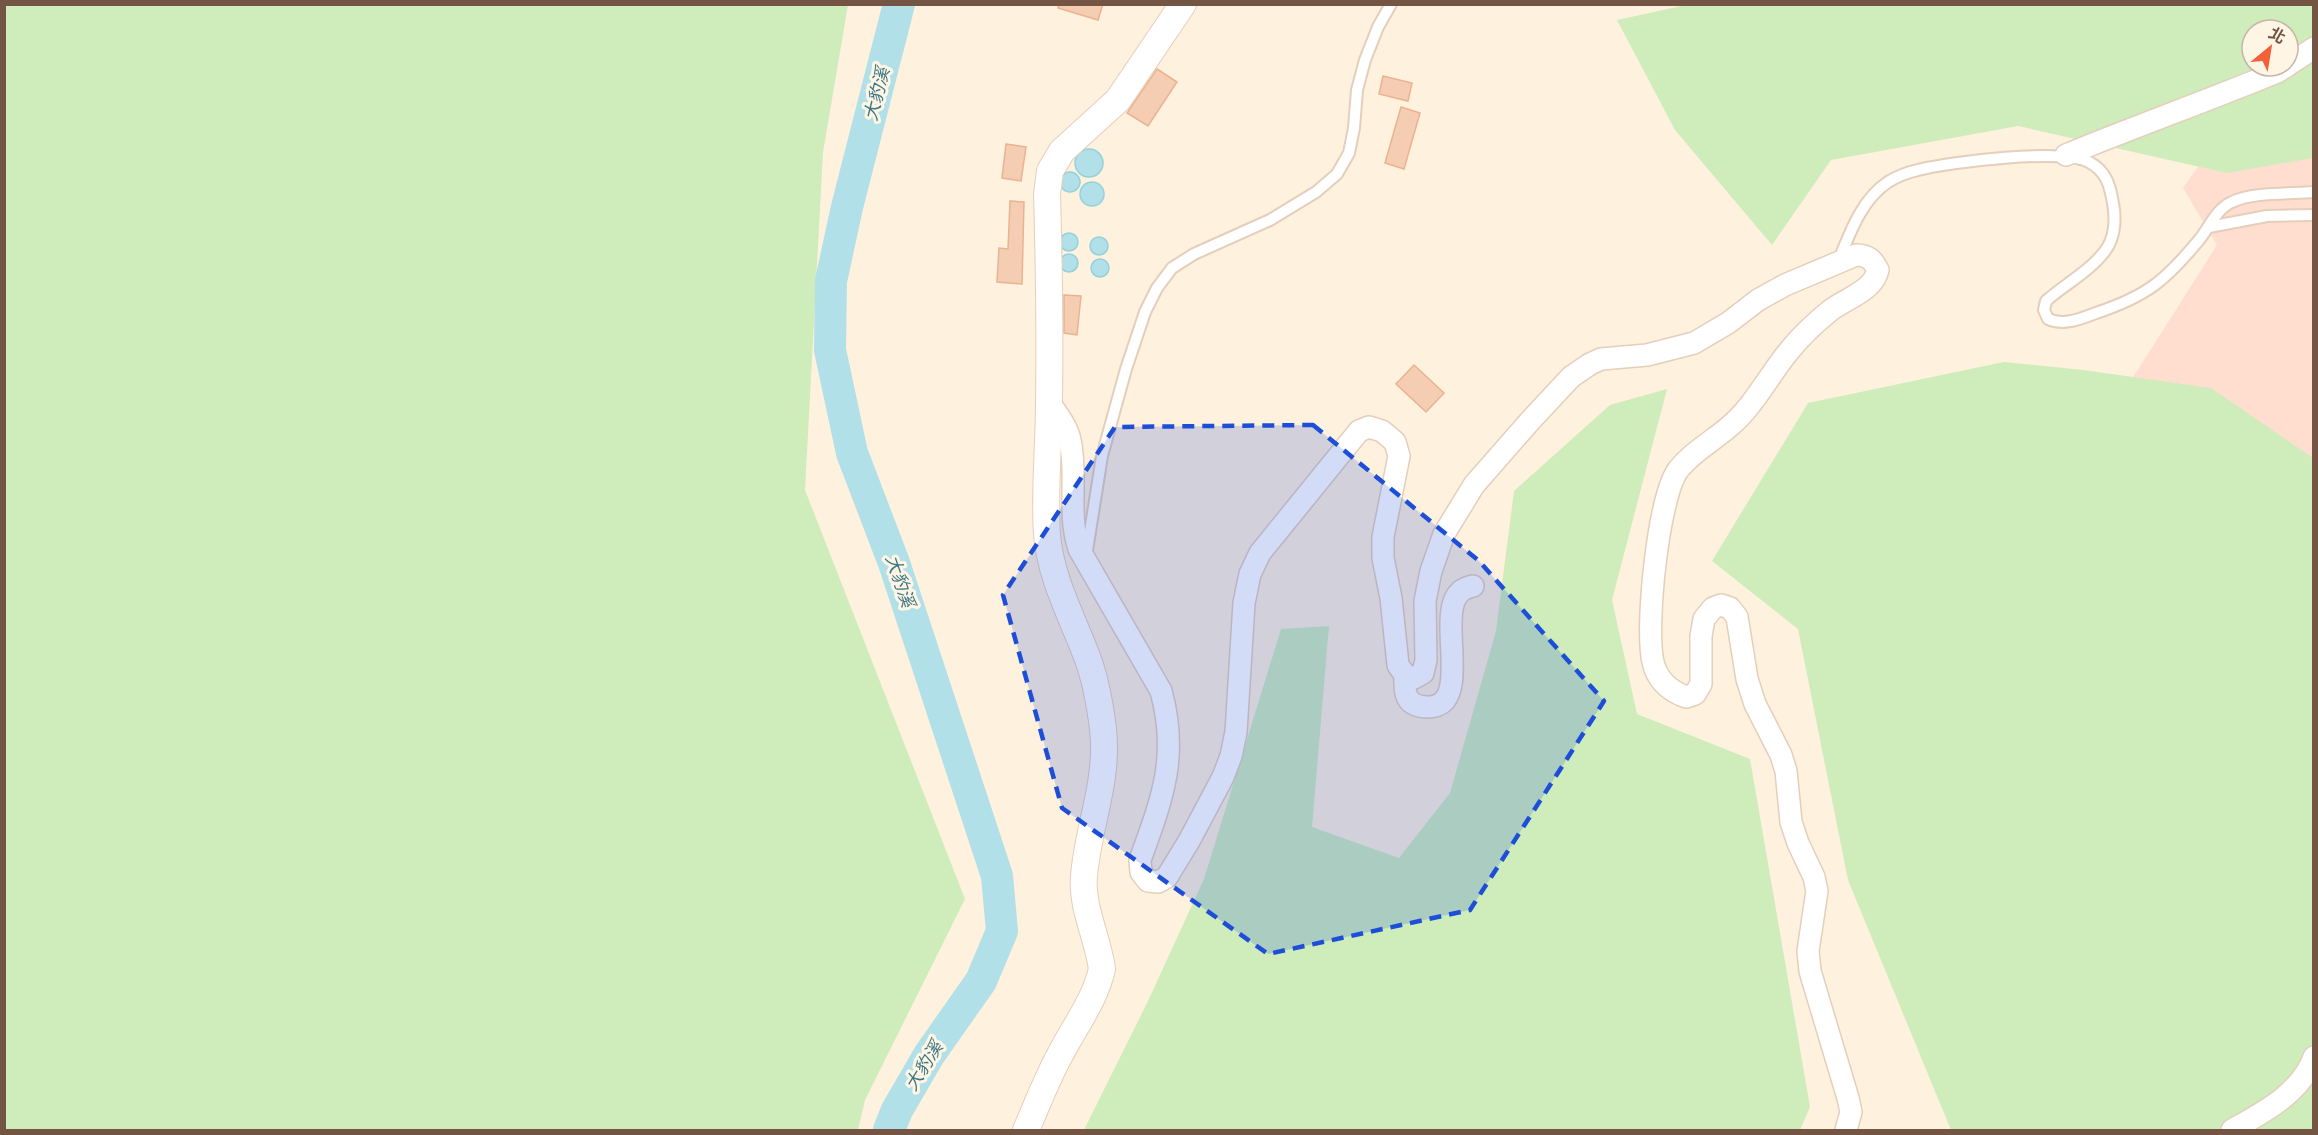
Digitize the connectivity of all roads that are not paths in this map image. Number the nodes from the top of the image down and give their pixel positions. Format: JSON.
{"nodes":[{"id":1,"x":1183,"y":4,"type":"edge"},
{"id":2,"x":1391,"y":4,"type":"edge"},
{"id":3,"x":2313,"y":48,"type":"edge"},
{"id":4,"x":2300,"y":57,"type":"edge"},
{"id":5,"x":2262,"y":78,"type":"edge"},
{"id":6,"x":2066,"y":155,"type":"junction"},
{"id":7,"x":2313,"y":192,"type":"edge"},
{"id":8,"x":2313,"y":215,"type":"edge"},
{"id":9,"x":2209,"y":226,"type":"junction"},
{"id":10,"x":1838,"y":262,"type":"junction"},
{"id":11,"x":1049,"y":402,"type":"junction"},
{"id":12,"x":1085,"y":563,"type":"junction"},
{"id":13,"x":1473,"y":586,"type":"dead end"},
{"id":14,"x":1405,"y":675,"type":"junction"},
{"id":15,"x":2313,"y":1056,"type":"edge"},
{"id":16,"x":1026,"y":1131,"type":"edge"},
{"id":17,"x":1846,"y":1131,"type":"edge"},
{"id":18,"x":2232,"y":1131,"type":"edge"}],
"edges":[{"from":1,"to":11,"type":"street"},
{"from":2,"to":12,"type":"lane"},
{"from":3,"to":4,"type":"street"},
{"from":5,"to":6,"type":"street"},
{"from":6,"to":9,"type":"lane"},
{"from":6,"to":10,"type":"lane"},
{"from":7,"to":9,"type":"lane"},
{"from":8,"to":9,"type":"lane"},
{"from":10,"to":14,"type":"street"},
{"from":10,"to":17,"type":"street"},
{"from":11,"to":12,"type":"street"},
{"from":11,"to":16,"type":"street"},
{"from":12,"to":14,"type":"street"},
{"from":13,"to":14,"type":"street"},
{"from":15,"to":18,"type":"street"}]}
